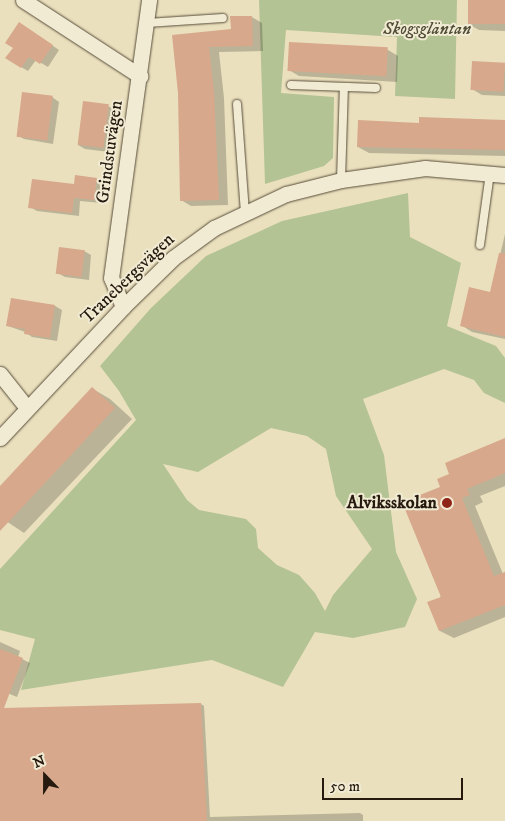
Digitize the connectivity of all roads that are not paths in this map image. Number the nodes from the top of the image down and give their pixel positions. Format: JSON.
{"nodes":[{"id":1,"x":23,"y":0,"type":"edge"},
{"id":2,"x":150,"y":0,"type":"edge"},
{"id":3,"x":223,"y":18,"type":"dead end"},
{"id":4,"x":147,"y":23,"type":"junction"},
{"id":5,"x":140,"y":76,"type":"junction"},
{"id":6,"x":291,"y":85,"type":"dead end"},
{"id":7,"x":344,"y":87,"type":"junction"},
{"id":8,"x":376,"y":88,"type":"dead end"},
{"id":9,"x":238,"y":104,"type":"dead end"},
{"id":10,"x":498,"y":174,"type":"edge"},
{"id":11,"x":340,"y":180,"type":"junction"},
{"id":12,"x":244,"y":212,"type":"junction"},
{"id":13,"x":480,"y":245,"type":"dead end"},
{"id":14,"x":122,"y":307,"type":"junction"},
{"id":15,"x":0,"y":374,"type":"edge"},
{"id":16,"x":27,"y":408,"type":"junction"},
{"id":17,"x":0,"y":438,"type":"edge"}],
"edges":[{"from":1,"to":5,"type":"street"},
{"from":2,"to":4,"type":"street","name":"Grindstuvägen"},
{"from":3,"to":4,"type":"lane"},
{"from":4,"to":5,"type":"street","name":"Grindstuvägen"},
{"from":5,"to":14,"type":"street","name":"Grindstuvägen"},
{"from":6,"to":7,"type":"lane"},
{"from":7,"to":8,"type":"lane"},
{"from":7,"to":11,"type":"lane"},
{"from":9,"to":12,"type":"lane"},
{"from":10,"to":11,"type":"street","name":"Tranebergsvägen"},
{"from":10,"to":13,"type":"lane"},
{"from":11,"to":12,"type":"street","name":"Tranebergsvägen"},
{"from":12,"to":14,"type":"street","name":"Tranebergsvägen"},
{"from":14,"to":16,"type":"street","name":"Tranebergsvägen"},
{"from":15,"to":16,"type":"street"},
{"from":16,"to":17,"type":"street","name":"Tranebergsvägen"}]}
